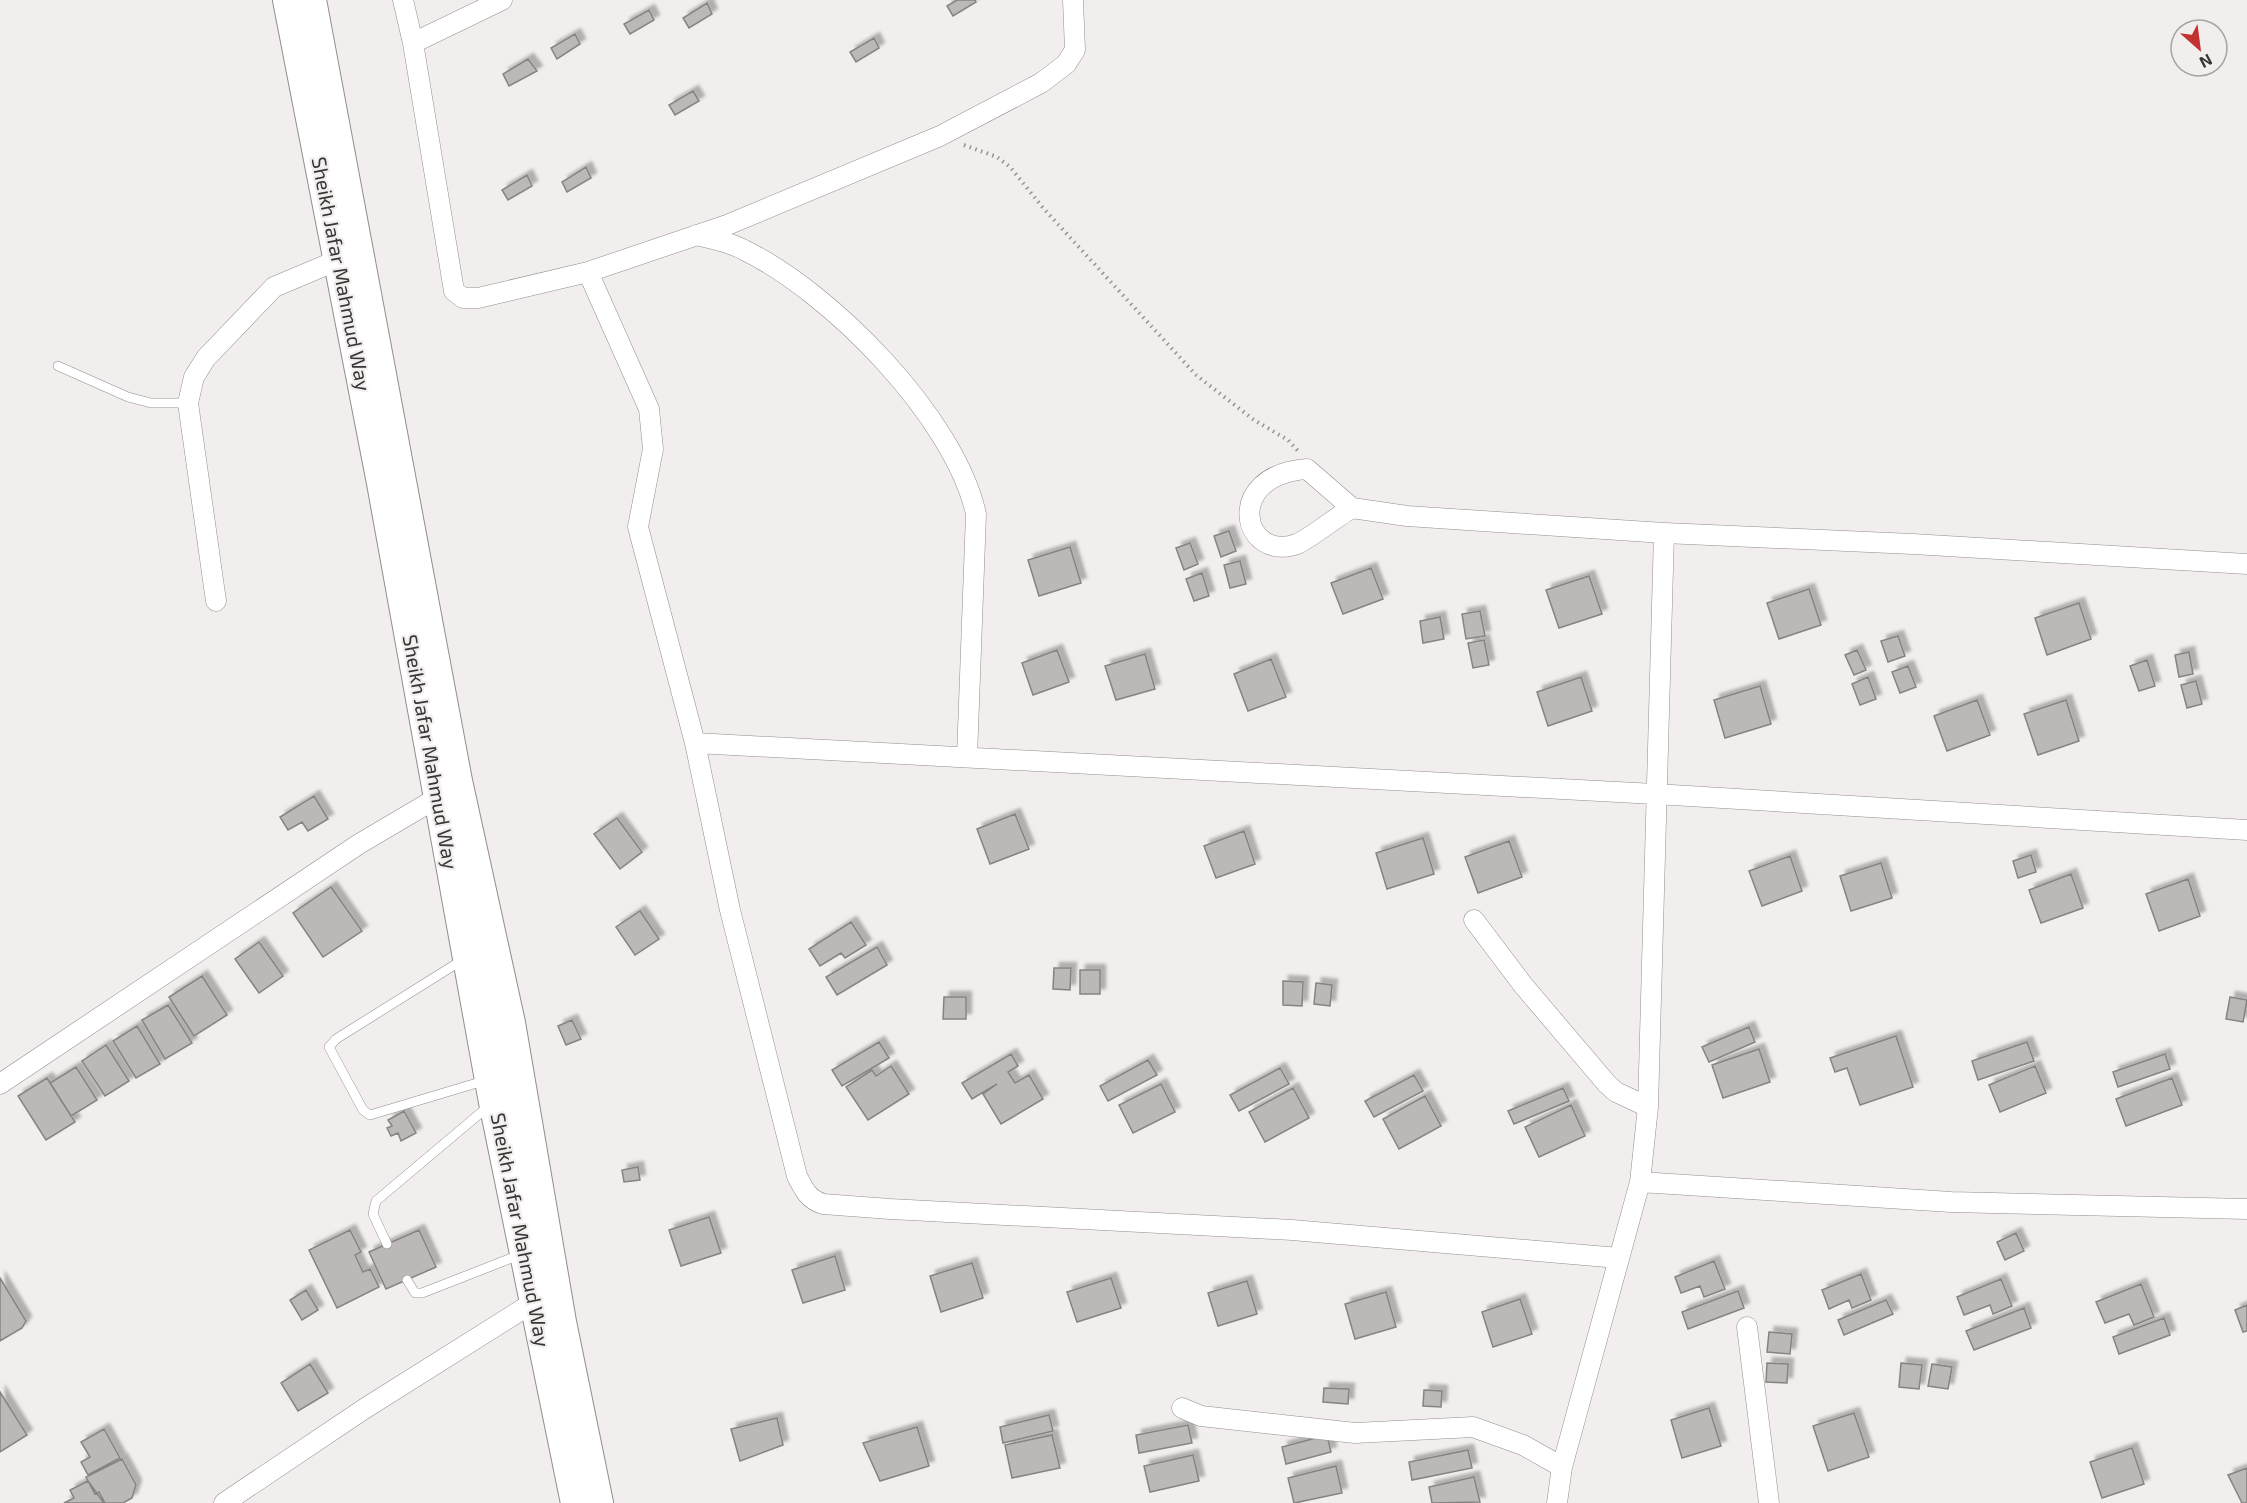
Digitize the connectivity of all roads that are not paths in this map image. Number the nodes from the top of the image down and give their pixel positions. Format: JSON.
{"nodes":[{"id":1,"x":288,"y":0,"type":"edge"},
{"id":2,"x":311,"y":0,"type":"edge"},
{"id":3,"x":403,"y":0,"type":"edge"},
{"id":4,"x":502,"y":0,"type":"edge"},
{"id":5,"x":1073,"y":0,"type":"edge"},
{"id":6,"x":413,"y":43,"type":"junction"},
{"id":7,"x":696,"y":235,"type":"junction"},
{"id":8,"x":338,"y":260,"type":"junction"},
{"id":9,"x":588,"y":272,"type":"junction"},
{"id":10,"x":58,"y":366,"type":"dead end"},
{"id":11,"x":188,"y":403,"type":"junction"},
{"id":12,"x":1352,"y":508,"type":"junction"},
{"id":13,"x":1664,"y":533,"type":"junction"},
{"id":14,"x":2247,"y":564,"type":"edge"},
{"id":15,"x":216,"y":601,"type":"dead end"},
{"id":16,"x":695,"y":743,"type":"junction"},
{"id":17,"x":967,"y":758,"type":"junction"},
{"id":18,"x":1655,"y":794,"type":"junction"},
{"id":19,"x":437,"y":798,"type":"junction"},
{"id":20,"x":2247,"y":830,"type":"edge"},
{"id":21,"x":1474,"y":920,"type":"dead end"},
{"id":22,"x":469,"y":956,"type":"junction"},
{"id":23,"x":0,"y":1084,"type":"edge"},
{"id":24,"x":505,"y":1094,"type":"junction"},
{"id":25,"x":1648,"y":1107,"type":"junction"},
{"id":26,"x":1640,"y":1182,"type":"junction"},
{"id":27,"x":2247,"y":1209,"type":"edge"},
{"id":28,"x":387,"y":1244,"type":"dead end"},
{"id":29,"x":524,"y":1253,"type":"junction"},
{"id":30,"x":1619,"y":1258,"type":"junction"},
{"id":31,"x":407,"y":1280,"type":"dead end"},
{"id":32,"x":534,"y":1302,"type":"junction"},
{"id":33,"x":1747,"y":1327,"type":"dead end"},
{"id":34,"x":1182,"y":1408,"type":"dead end"},
{"id":35,"x":1562,"y":1467,"type":"junction"},
{"id":36,"x":224,"y":1503,"type":"edge"},
{"id":37,"x":576,"y":1503,"type":"edge"},
{"id":38,"x":597,"y":1503,"type":"edge"},
{"id":39,"x":1557,"y":1503,"type":"edge"},
{"id":40,"x":1769,"y":1503,"type":"edge"}],
"edges":[{"from":1,"to":8,"type":"main road","name":"Sheikh Jafar Mahmud Way"},
{"from":2,"to":24,"type":"main road","name":"Sheikh Jafar Mahmud Way"},
{"from":3,"to":6,"type":"street"},
{"from":4,"to":6,"type":"street"},
{"from":5,"to":7,"type":"street"},
{"from":6,"to":9,"type":"street"},
{"from":7,"to":9,"type":"street"},
{"from":7,"to":17,"type":"street"},
{"from":8,"to":11,"type":"street"},
{"from":8,"to":19,"type":"main road","name":"Sheikh Jafar Mahmud Way"},
{"from":9,"to":16,"type":"street"},
{"from":10,"to":11,"type":"lane"},
{"from":11,"to":15,"type":"street"},
{"from":12,"to":12,"type":"street"},
{"from":12,"to":13,"type":"street"},
{"from":13,"to":14,"type":"street"},
{"from":13,"to":18,"type":"street"},
{"from":16,"to":17,"type":"street"},
{"from":16,"to":30,"type":"street"},
{"from":17,"to":18,"type":"street"},
{"from":18,"to":20,"type":"street"},
{"from":18,"to":25,"type":"street"},
{"from":19,"to":22,"type":"main road","name":"Sheikh Jafar Mahmud Way"},
{"from":19,"to":23,"type":"street"},
{"from":21,"to":25,"type":"street"},
{"from":22,"to":24,"type":"main road","name":"Sheikh Jafar Mahmud Way"},
{"from":22,"to":24,"type":"lane"},
{"from":24,"to":28,"type":"lane"},
{"from":24,"to":29,"type":"main road","name":"Sheikh Jafar Mahmud Way"},
{"from":24,"to":38,"type":"main road","name":"Sheikh Jafar Mahmud Way"},
{"from":25,"to":26,"type":"street"},
{"from":26,"to":27,"type":"street"},
{"from":26,"to":30,"type":"street"},
{"from":29,"to":31,"type":"lane"},
{"from":29,"to":32,"type":"main road","name":"Sheikh Jafar Mahmud Way"},
{"from":30,"to":35,"type":"street"},
{"from":32,"to":36,"type":"street"},
{"from":32,"to":37,"type":"main road","name":"Sheikh Jafar Mahmud Way"},
{"from":33,"to":40,"type":"street"},
{"from":34,"to":35,"type":"street"},
{"from":35,"to":39,"type":"street"}]}
